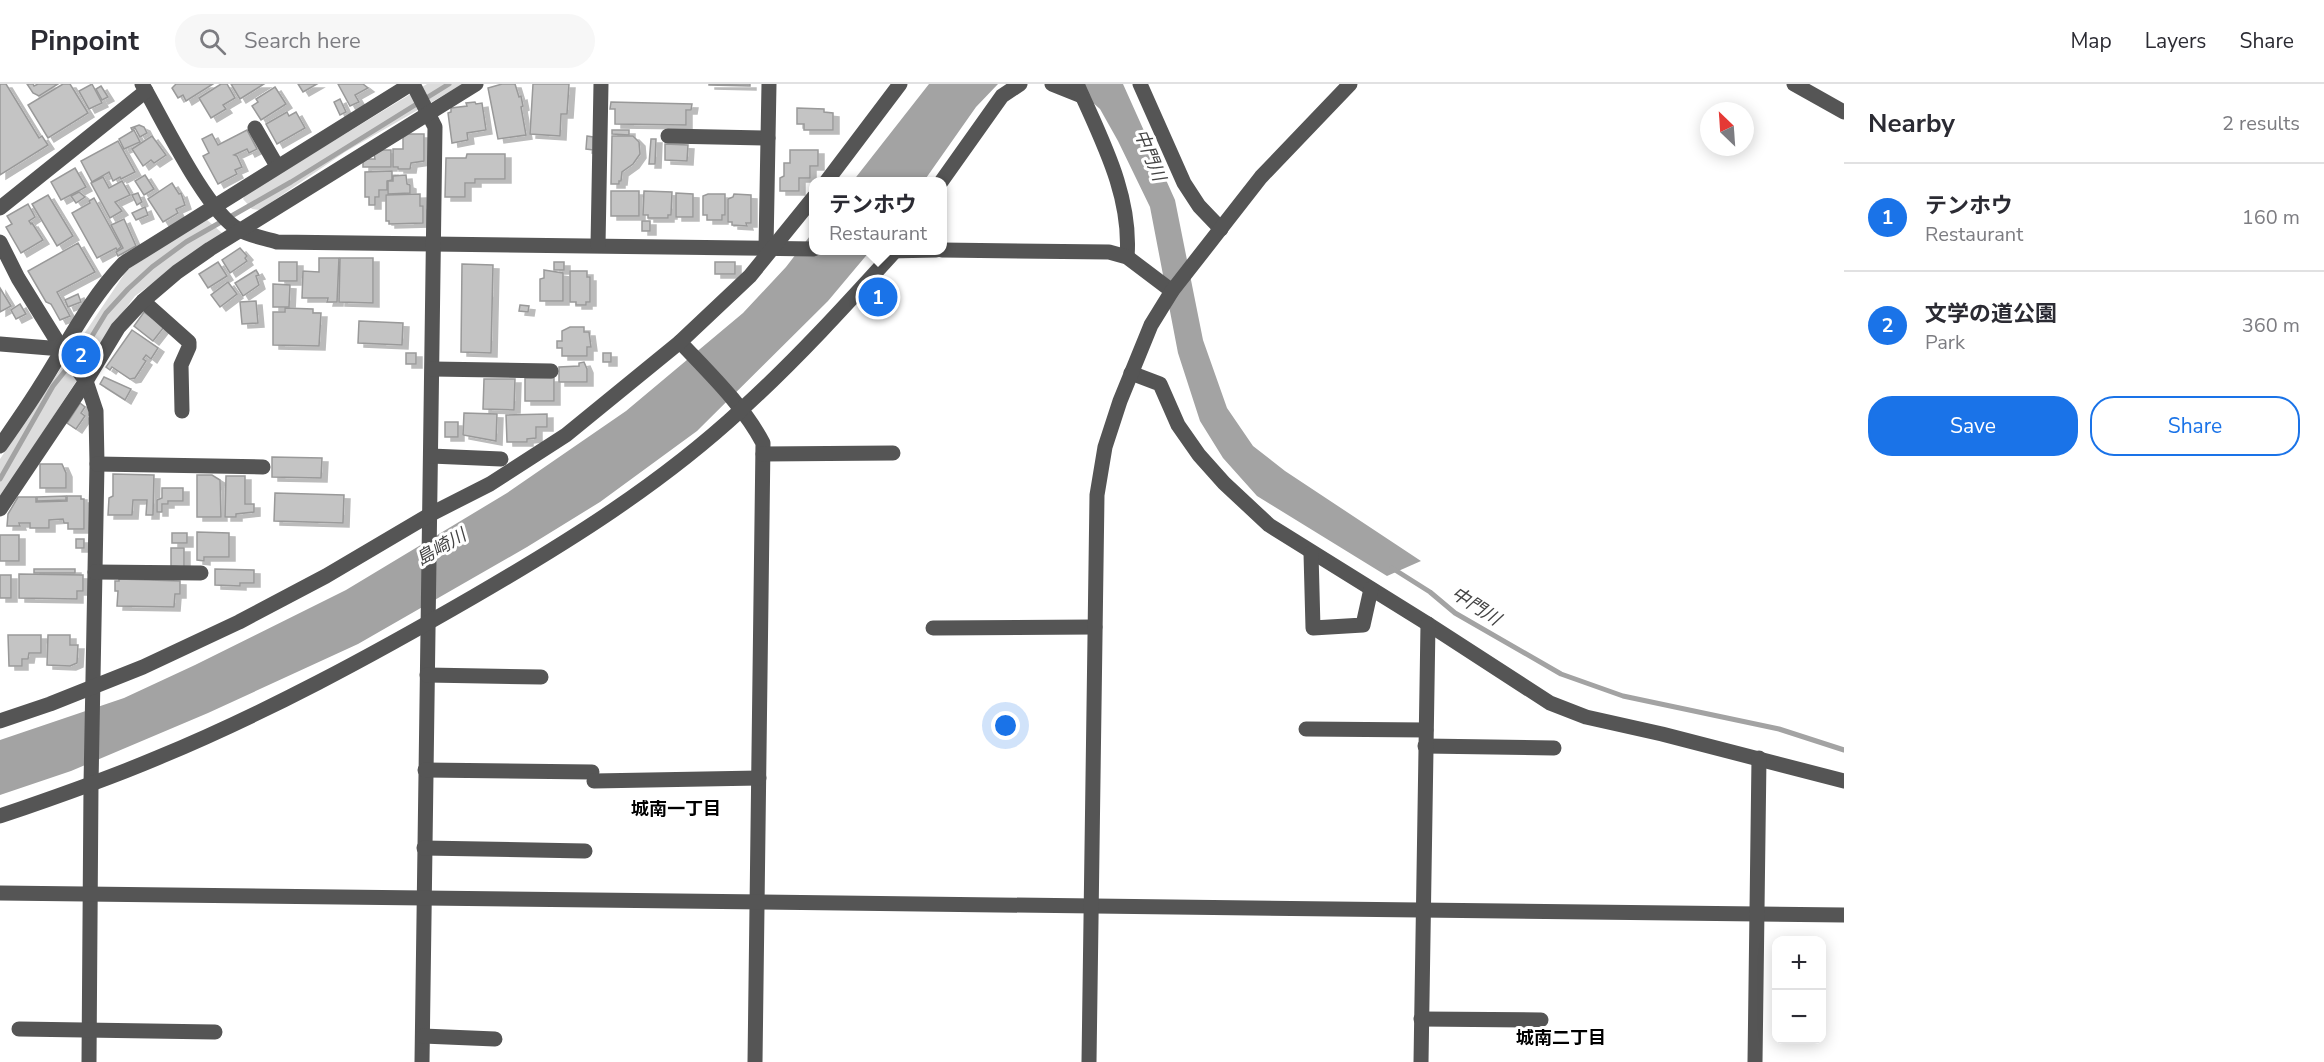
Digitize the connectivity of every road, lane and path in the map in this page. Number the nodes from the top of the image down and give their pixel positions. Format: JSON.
{"nodes":[{"id":1,"x":412,"y":84,"type":"edge"},
{"id":2,"x":476,"y":84,"type":"edge"},
{"id":3,"x":600,"y":84,"type":"edge"},
{"id":4,"x":769,"y":84,"type":"edge"},
{"id":5,"x":900,"y":84,"type":"edge"},
{"id":6,"x":1020,"y":84,"type":"edge"},
{"id":7,"x":1052,"y":84,"type":"edge"},
{"id":8,"x":1140,"y":84,"type":"edge"},
{"id":9,"x":1350,"y":84,"type":"edge"},
{"id":10,"x":1794,"y":84,"type":"edge"},
{"id":11,"x":144,"y":88,"type":"edge"},
{"id":12,"x":1080,"y":90,"type":"edge"},
{"id":13,"x":1844,"y":112,"type":"edge"},
{"id":14,"x":429,"y":113,"type":"junction"},
{"id":15,"x":255,"y":128,"type":"dead end"},
{"id":16,"x":668,"y":136,"type":"dead end"},
{"id":17,"x":768,"y":138,"type":"junction"},
{"id":18,"x":277,"y":166,"type":"junction"},
{"id":19,"x":830,"y":177,"type":"edge"},
{"id":20,"x":945,"y":177,"type":"edge"},
{"id":21,"x":809,"y":203,"type":"edge"},
{"id":22,"x":0,"y":208,"type":"edge"},
{"id":23,"x":217,"y":209,"type":"junction"},
{"id":24,"x":236,"y":228,"type":"junction"},
{"id":25,"x":1221,"y":228,"type":"junction"},
{"id":26,"x":0,"y":242,"type":"edge"},
{"id":27,"x":432,"y":243,"type":"junction"},
{"id":28,"x":598,"y":245,"type":"junction"},
{"id":29,"x":770,"y":247,"type":"junction"},
{"id":30,"x":809,"y":249,"type":"edge"},
{"id":31,"x":947,"y":250,"type":"edge"},
{"id":32,"x":892,"y":255,"type":"edge"},
{"id":33,"x":1127,"y":257,"type":"junction"},
{"id":34,"x":1172,"y":291,"type":"junction"},
{"id":35,"x":143,"y":301,"type":"junction"},
{"id":36,"x":0,"y":344,"type":"edge"},
{"id":37,"x":683,"y":346,"type":"junction"},
{"id":38,"x":64,"y":351,"type":"junction"},
{"id":39,"x":433,"y":369,"type":"junction"},
{"id":40,"x":551,"y":371,"type":"dead end"},
{"id":41,"x":1131,"y":373,"type":"junction"},
{"id":42,"x":84,"y":378,"type":"junction"},
{"id":43,"x":738,"y":407,"type":"junction"},
{"id":44,"x":182,"y":411,"type":"dead end"},
{"id":45,"x":0,"y":446,"type":"edge"},
{"id":46,"x":893,"y":453,"type":"dead end"},
{"id":47,"x":763,"y":454,"type":"junction"},
{"id":48,"x":431,"y":456,"type":"junction"},
{"id":49,"x":501,"y":459,"type":"dead end"},
{"id":50,"x":97,"y":464,"type":"junction"},
{"id":51,"x":263,"y":467,"type":"dead end"},
{"id":52,"x":0,"y":509,"type":"edge"},
{"id":53,"x":430,"y":520,"type":"junction"},
{"id":54,"x":1311,"y":553,"type":"junction"},
{"id":55,"x":95,"y":572,"type":"junction"},
{"id":56,"x":201,"y":573,"type":"dead end"},
{"id":57,"x":1371,"y":589,"type":"junction"},
{"id":58,"x":428,"y":618,"type":"junction"},
{"id":59,"x":1428,"y":624,"type":"junction"},
{"id":60,"x":1095,"y":627,"type":"junction"},
{"id":61,"x":933,"y":628,"type":"dead end"},
{"id":62,"x":427,"y":675,"type":"junction"},
{"id":63,"x":541,"y":677,"type":"dead end"},
{"id":64,"x":94,"y":691,"type":"junction"},
{"id":65,"x":0,"y":721,"type":"edge"},
{"id":66,"x":1306,"y":729,"type":"dead end"},
{"id":67,"x":1426,"y":730,"type":"junction"},
{"id":68,"x":1425,"y":746,"type":"junction"},
{"id":69,"x":1554,"y":747,"type":"dead end"},
{"id":70,"x":1759,"y":758,"type":"junction"},
{"id":71,"x":425,"y":770,"type":"junction"},
{"id":72,"x":759,"y":778,"type":"junction"},
{"id":73,"x":92,"y":781,"type":"junction"},
{"id":74,"x":1844,"y":781,"type":"edge"},
{"id":75,"x":0,"y":816,"type":"edge"},
{"id":76,"x":424,"y":848,"type":"junction"},
{"id":77,"x":585,"y":851,"type":"dead end"},
{"id":78,"x":0,"y":893,"type":"edge"},
{"id":79,"x":92,"y":894,"type":"junction"},
{"id":80,"x":423,"y":898,"type":"junction"},
{"id":81,"x":757,"y":903,"type":"junction"},
{"id":82,"x":1092,"y":907,"type":"junction"},
{"id":83,"x":1422,"y":909,"type":"junction"},
{"id":84,"x":1757,"y":912,"type":"junction"},
{"id":85,"x":1844,"y":915,"type":"edge"},
{"id":86,"x":1421,"y":1019,"type":"junction"},
{"id":87,"x":1541,"y":1020,"type":"dead end"},
{"id":88,"x":20,"y":1029,"type":"dead end"},
{"id":89,"x":90,"y":1030,"type":"junction"},
{"id":90,"x":215,"y":1032,"type":"dead end"},
{"id":91,"x":423,"y":1036,"type":"junction"},
{"id":92,"x":495,"y":1039,"type":"dead end"},
{"id":93,"x":89,"y":1062,"type":"edge"},
{"id":94,"x":422,"y":1062,"type":"edge"},
{"id":95,"x":755,"y":1062,"type":"edge"},
{"id":96,"x":1089,"y":1062,"type":"edge"},
{"id":97,"x":1421,"y":1062,"type":"edge"},
{"id":98,"x":1755,"y":1062,"type":"edge"}],
"edges":[{"from":1,"to":14,"type":"street"},
{"from":1,"to":18,"type":"street"},
{"from":2,"to":14,"type":"street"},
{"from":3,"to":28,"type":"street"},
{"from":4,"to":17,"type":"street"},
{"from":5,"to":19,"type":"street"},
{"from":6,"to":20,"type":"street"},
{"from":7,"to":12,"type":"street"},
{"from":8,"to":25,"type":"street"},
{"from":9,"to":25,"type":"street"},
{"from":10,"to":13,"type":"street"},
{"from":11,"to":22,"type":"street"},
{"from":11,"to":23,"type":"street"},
{"from":12,"to":33,"type":"street"},
{"from":14,"to":24,"type":"street"},
{"from":14,"to":27,"type":"street"},
{"from":15,"to":18,"type":"street"},
{"from":16,"to":17,"type":"street"},
{"from":17,"to":29,"type":"street"},
{"from":18,"to":23,"type":"street"},
{"from":21,"to":29,"type":"street"},
{"from":23,"to":24,"type":"street"},
{"from":23,"to":38,"type":"street"},
{"from":24,"to":27,"type":"street"},
{"from":24,"to":35,"type":"street"},
{"from":25,"to":34,"type":"street"},
{"from":26,"to":38,"type":"street"},
{"from":27,"to":28,"type":"street"},
{"from":27,"to":39,"type":"street"},
{"from":28,"to":29,"type":"street"},
{"from":29,"to":30,"type":"street"},
{"from":29,"to":37,"type":"street"},
{"from":31,"to":33,"type":"street"},
{"from":32,"to":43,"type":"street"},
{"from":33,"to":34,"type":"street"},
{"from":34,"to":41,"type":"street"},
{"from":35,"to":42,"type":"street"},
{"from":35,"to":44,"type":"street"},
{"from":36,"to":38,"type":"street"},
{"from":37,"to":43,"type":"street"},
{"from":37,"to":53,"type":"street"},
{"from":38,"to":42,"type":"street"},
{"from":38,"to":45,"type":"street"},
{"from":39,"to":40,"type":"street"},
{"from":39,"to":48,"type":"street"},
{"from":41,"to":54,"type":"street"},
{"from":41,"to":60,"type":"street"},
{"from":42,"to":50,"type":"street"},
{"from":42,"to":52,"type":"street"},
{"from":43,"to":47,"type":"street"},
{"from":43,"to":58,"type":"street"},
{"from":46,"to":47,"type":"street"},
{"from":47,"to":72,"type":"street"},
{"from":48,"to":49,"type":"street"},
{"from":48,"to":53,"type":"street"},
{"from":50,"to":51,"type":"street"},
{"from":50,"to":55,"type":"street"},
{"from":53,"to":58,"type":"street"},
{"from":53,"to":64,"type":"street"},
{"from":54,"to":57,"type":"street"},
{"from":54,"to":57,"type":"street"},
{"from":55,"to":56,"type":"street"},
{"from":55,"to":64,"type":"street"},
{"from":57,"to":59,"type":"street"},
{"from":58,"to":62,"type":"street"},
{"from":58,"to":73,"type":"street"},
{"from":59,"to":67,"type":"street"},
{"from":59,"to":70,"type":"street"},
{"from":60,"to":61,"type":"street"},
{"from":60,"to":82,"type":"street"},
{"from":62,"to":63,"type":"street"},
{"from":62,"to":71,"type":"street"},
{"from":64,"to":65,"type":"street"},
{"from":64,"to":73,"type":"street"},
{"from":66,"to":67,"type":"street"},
{"from":67,"to":68,"type":"street"},
{"from":68,"to":69,"type":"street"},
{"from":68,"to":83,"type":"street"},
{"from":70,"to":74,"type":"street"},
{"from":70,"to":84,"type":"street"},
{"from":71,"to":72,"type":"street"},
{"from":71,"to":76,"type":"street"},
{"from":72,"to":81,"type":"street"},
{"from":73,"to":75,"type":"street"},
{"from":73,"to":79,"type":"street"},
{"from":76,"to":77,"type":"street"},
{"from":76,"to":80,"type":"street"},
{"from":78,"to":79,"type":"street"},
{"from":79,"to":80,"type":"street"},
{"from":79,"to":89,"type":"street"},
{"from":80,"to":81,"type":"street"},
{"from":80,"to":91,"type":"street"},
{"from":81,"to":82,"type":"street"},
{"from":81,"to":95,"type":"street"},
{"from":82,"to":83,"type":"street"},
{"from":82,"to":96,"type":"street"},
{"from":83,"to":84,"type":"street"},
{"from":83,"to":86,"type":"street"},
{"from":84,"to":85,"type":"street"},
{"from":84,"to":98,"type":"street"},
{"from":86,"to":87,"type":"street"},
{"from":86,"to":97,"type":"street"},
{"from":88,"to":89,"type":"street"},
{"from":89,"to":90,"type":"street"},
{"from":89,"to":93,"type":"street"},
{"from":91,"to":92,"type":"street"},
{"from":91,"to":94,"type":"street"}]}
